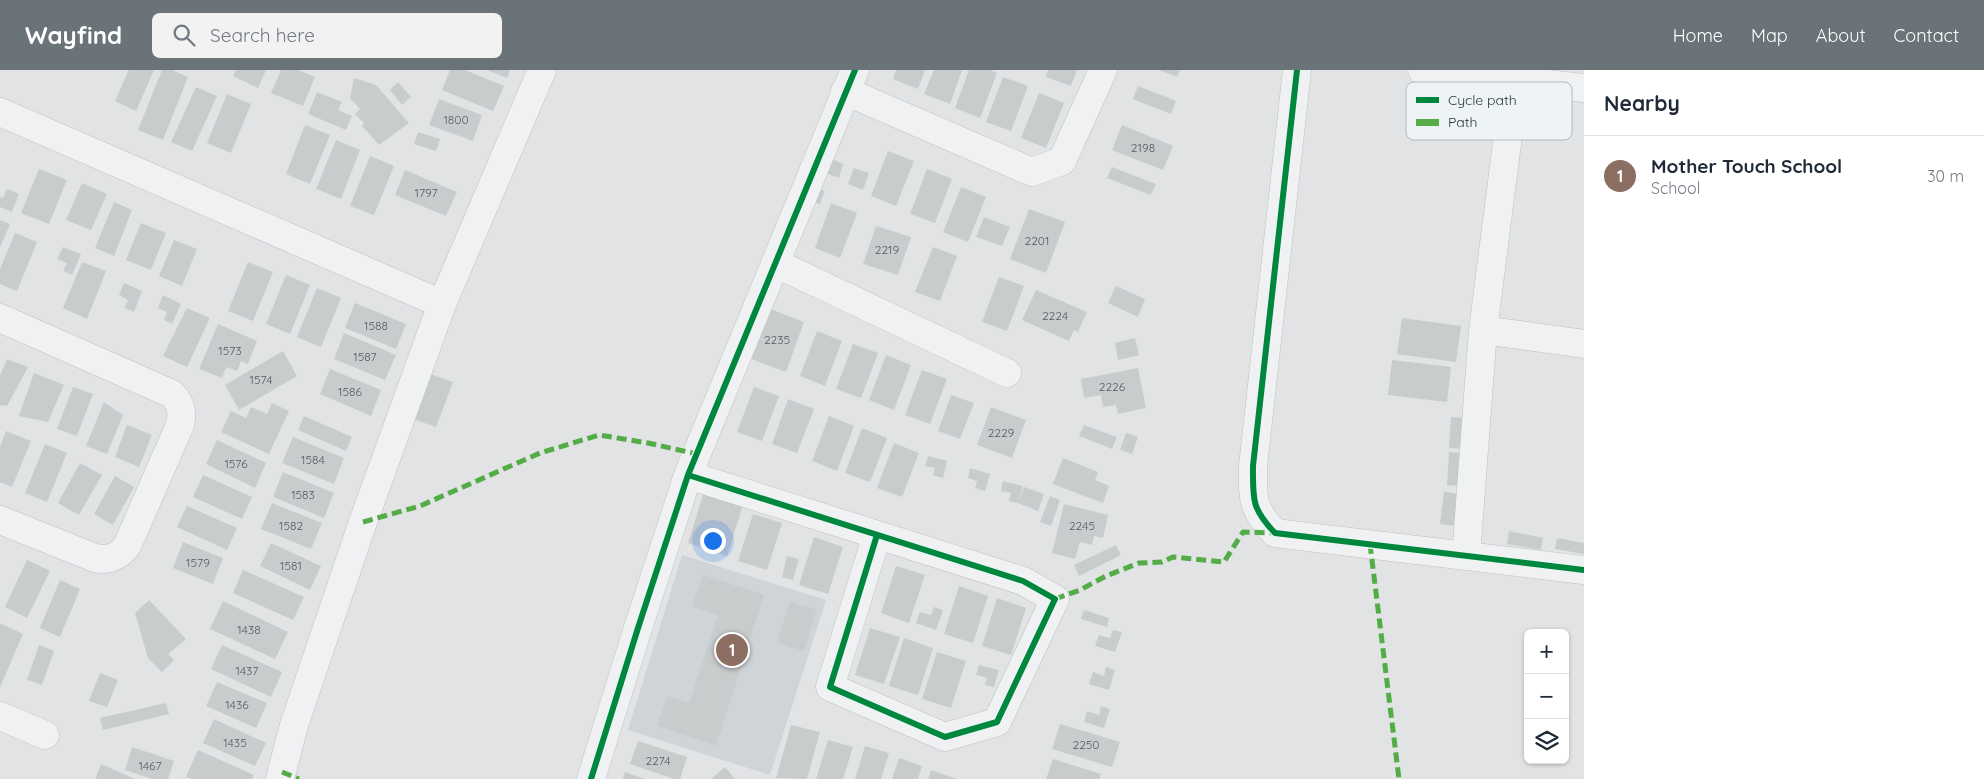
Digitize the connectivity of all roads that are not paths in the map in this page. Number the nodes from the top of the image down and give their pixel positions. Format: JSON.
{"nodes":[{"id":1,"x":542,"y":70,"type":"edge"},
{"id":2,"x":1103,"y":70,"type":"edge"},
{"id":3,"x":1298,"y":70,"type":"edge"},
{"id":4,"x":1422,"y":70,"type":"edge"},
{"id":5,"x":850,"y":81,"type":"edge"},
{"id":6,"x":1515,"y":81,"type":"joint"},
{"id":7,"x":1525,"y":82,"type":"edge"},
{"id":8,"x":0,"y":112,"type":"edge"},
{"id":9,"x":1507,"y":140,"type":"edge"},
{"id":10,"x":775,"y":263,"type":"junction"},
{"id":11,"x":442,"y":304,"type":"junction"},
{"id":12,"x":0,"y":318,"type":"edge"},
{"id":13,"x":1483,"y":330,"type":"junction"},
{"id":14,"x":1584,"y":344,"type":"edge"},
{"id":15,"x":1008,"y":373,"type":"dead end"},
{"id":16,"x":688,"y":475,"type":"junction"},
{"id":17,"x":0,"y":520,"type":"edge"},
{"id":18,"x":877,"y":535,"type":"junction"},
{"id":19,"x":1466,"y":556,"type":"junction"},
{"id":20,"x":1584,"y":570,"type":"edge"},
{"id":21,"x":0,"y":716,"type":"edge"},
{"id":22,"x":45,"y":735,"type":"dead end"},
{"id":23,"x":280,"y":779,"type":"edge"},
{"id":24,"x":591,"y":779,"type":"edge"}],
"edges":[{"from":1,"to":11,"type":"street"},
{"from":2,"to":5,"type":"street"},
{"from":3,"to":19,"type":"street"},
{"from":4,"to":6,"type":"street"},
{"from":5,"to":10,"type":"street"},
{"from":6,"to":7,"type":"street"},
{"from":8,"to":11,"type":"street"},
{"from":9,"to":13,"type":"street"},
{"from":10,"to":15,"type":"street"},
{"from":10,"to":16,"type":"street"},
{"from":11,"to":23,"type":"street"},
{"from":12,"to":17,"type":"street"},
{"from":13,"to":14,"type":"street"},
{"from":13,"to":19,"type":"street"},
{"from":16,"to":18,"type":"street"},
{"from":16,"to":24,"type":"street"},
{"from":18,"to":18,"type":"street"},
{"from":19,"to":20,"type":"street"},
{"from":21,"to":22,"type":"street"}]}
